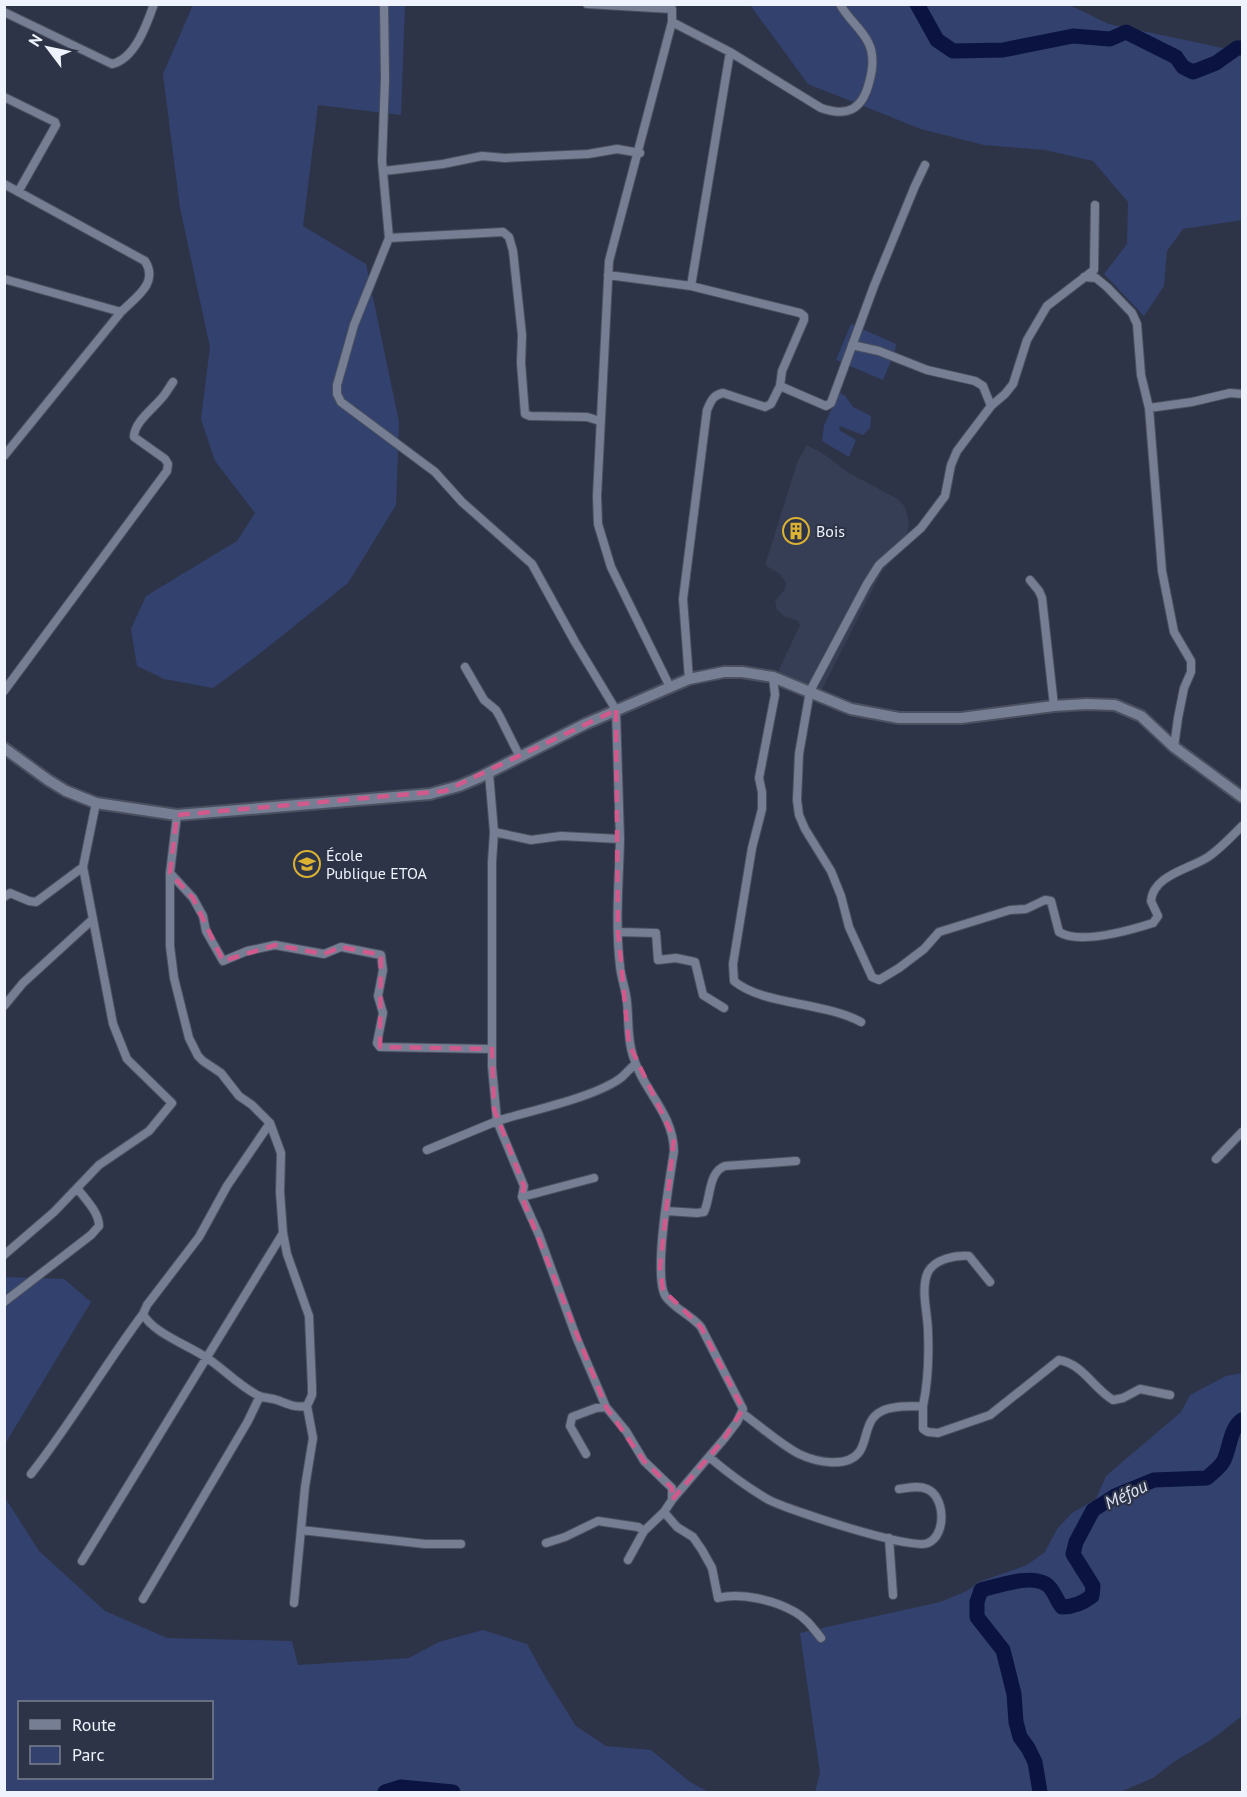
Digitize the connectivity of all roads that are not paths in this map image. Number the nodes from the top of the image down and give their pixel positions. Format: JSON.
{"nodes":[{"id":1,"x":154,"y":4,"type":"edge"},
{"id":2,"x":384,"y":4,"type":"edge"},
{"id":3,"x":587,"y":4,"type":"edge"},
{"id":4,"x":840,"y":4,"type":"edge"},
{"id":5,"x":673,"y":7,"type":"edge"},
{"id":6,"x":4,"y":12,"type":"edge"},
{"id":7,"x":672,"y":22,"type":"junction"},
{"id":8,"x":730,"y":52,"type":"junction"},
{"id":9,"x":4,"y":98,"type":"edge"},
{"id":10,"x":640,"y":153,"type":"junction"},
{"id":11,"x":925,"y":165,"type":"dead end"},
{"id":12,"x":384,"y":171,"type":"junction"},
{"id":13,"x":4,"y":184,"type":"edge"},
{"id":14,"x":18,"y":192,"type":"junction"},
{"id":15,"x":1095,"y":205,"type":"dead end"},
{"id":16,"x":389,"y":238,"type":"junction"},
{"id":17,"x":608,"y":275,"type":"junction"},
{"id":18,"x":1083,"y":277,"type":"junction"},
{"id":19,"x":4,"y":279,"type":"edge"},
{"id":20,"x":691,"y":286,"type":"junction"},
{"id":21,"x":121,"y":312,"type":"junction"},
{"id":22,"x":852,"y":345,"type":"junction"},
{"id":23,"x":173,"y":382,"type":"dead end"},
{"id":24,"x":780,"y":386,"type":"junction"},
{"id":25,"x":1242,"y":394,"type":"edge"},
{"id":26,"x":991,"y":406,"type":"junction"},
{"id":27,"x":1149,"y":408,"type":"junction"},
{"id":28,"x":600,"y":421,"type":"junction"},
{"id":29,"x":4,"y":456,"type":"edge"},
{"id":30,"x":1030,"y":580,"type":"dead end"},
{"id":31,"x":465,"y":667,"type":"dead end"},
{"id":32,"x":773,"y":676,"type":"junction"},
{"id":33,"x":689,"y":679,"type":"junction"},
{"id":34,"x":670,"y":687,"type":"junction"},
{"id":35,"x":4,"y":691,"type":"edge"},
{"id":36,"x":810,"y":691,"type":"junction"},
{"id":37,"x":1054,"y":706,"type":"junction"},
{"id":38,"x":616,"y":710,"type":"junction"},
{"id":39,"x":1174,"y":747,"type":"junction"},
{"id":40,"x":4,"y":748,"type":"edge"},
{"id":41,"x":520,"y":757,"type":"junction"},
{"id":42,"x":489,"y":773,"type":"junction"},
{"id":43,"x":1242,"y":797,"type":"edge"},
{"id":44,"x":96,"y":803,"type":"junction"},
{"id":45,"x":177,"y":815,"type":"junction"},
{"id":46,"x":1242,"y":826,"type":"edge"},
{"id":47,"x":494,"y":832,"type":"junction"},
{"id":48,"x":620,"y":838,"type":"junction"},
{"id":49,"x":83,"y":867,"type":"junction"},
{"id":50,"x":170,"y":873,"type":"junction"},
{"id":51,"x":4,"y":897,"type":"edge"},
{"id":52,"x":93,"y":919,"type":"junction"},
{"id":53,"x":618,"y":932,"type":"junction"},
{"id":54,"x":4,"y":1006,"type":"edge"},
{"id":55,"x":724,"y":1008,"type":"dead end"},
{"id":56,"x":861,"y":1022,"type":"dead end"},
{"id":57,"x":492,"y":1049,"type":"junction"},
{"id":58,"x":635,"y":1064,"type":"junction"},
{"id":59,"x":497,"y":1121,"type":"junction"},
{"id":60,"x":270,"y":1123,"type":"junction"},
{"id":61,"x":1242,"y":1132,"type":"edge"},
{"id":62,"x":427,"y":1150,"type":"dead end"},
{"id":63,"x":1216,"y":1159,"type":"dead end"},
{"id":64,"x":796,"y":1161,"type":"dead end"},
{"id":65,"x":594,"y":1178,"type":"dead end"},
{"id":66,"x":77,"y":1188,"type":"junction"},
{"id":67,"x":522,"y":1197,"type":"junction"},
{"id":68,"x":666,"y":1211,"type":"junction"},
{"id":69,"x":283,"y":1233,"type":"junction"},
{"id":70,"x":4,"y":1255,"type":"edge"},
{"id":71,"x":990,"y":1282,"type":"dead end"},
{"id":72,"x":4,"y":1302,"type":"edge"},
{"id":73,"x":143,"y":1314,"type":"junction"},
{"id":74,"x":207,"y":1358,"type":"junction"},
{"id":75,"x":1170,"y":1395,"type":"dead end"},
{"id":76,"x":260,"y":1396,"type":"junction"},
{"id":77,"x":307,"y":1406,"type":"junction"},
{"id":78,"x":923,"y":1406,"type":"junction"},
{"id":79,"x":606,"y":1407,"type":"junction"},
{"id":80,"x":742,"y":1413,"type":"junction"},
{"id":81,"x":586,"y":1454,"type":"dead end"},
{"id":82,"x":709,"y":1457,"type":"junction"},
{"id":83,"x":32,"y":1474,"type":"dead end"},
{"id":84,"x":899,"y":1489,"type":"dead end"},
{"id":85,"x":672,"y":1500,"type":"junction"},
{"id":86,"x":664,"y":1512,"type":"junction"},
{"id":87,"x":301,"y":1530,"type":"junction"},
{"id":88,"x":644,"y":1531,"type":"junction"},
{"id":89,"x":889,"y":1538,"type":"junction"},
{"id":90,"x":546,"y":1543,"type":"dead end"},
{"id":91,"x":461,"y":1544,"type":"dead end"},
{"id":92,"x":628,"y":1560,"type":"dead end"},
{"id":93,"x":82,"y":1561,"type":"dead end"},
{"id":94,"x":893,"y":1595,"type":"dead end"},
{"id":95,"x":143,"y":1599,"type":"dead end"},
{"id":96,"x":294,"y":1603,"type":"dead end"},
{"id":97,"x":821,"y":1638,"type":"dead end"}],
"edges":[{"from":1,"to":6,"type":"street"},
{"from":2,"to":12,"type":"street"},
{"from":3,"to":5,"type":"street"},
{"from":4,"to":8,"type":"street"},
{"from":5,"to":7,"type":"street"},
{"from":7,"to":8,"type":"street"},
{"from":7,"to":10,"type":"street"},
{"from":8,"to":20,"type":"street"},
{"from":9,"to":14,"type":"street"},
{"from":10,"to":12,"type":"street"},
{"from":10,"to":17,"type":"street"},
{"from":11,"to":22,"type":"street"},
{"from":12,"to":16,"type":"street"},
{"from":13,"to":14,"type":"street"},
{"from":14,"to":21,"type":"street"},
{"from":15,"to":18,"type":"street"},
{"from":16,"to":28,"type":"street"},
{"from":16,"to":38,"type":"street"},
{"from":17,"to":20,"type":"street"},
{"from":17,"to":28,"type":"street"},
{"from":18,"to":26,"type":"street"},
{"from":18,"to":27,"type":"street"},
{"from":19,"to":21,"type":"street"},
{"from":20,"to":24,"type":"street"},
{"from":21,"to":29,"type":"street"},
{"from":22,"to":24,"type":"street"},
{"from":22,"to":26,"type":"street"},
{"from":23,"to":35,"type":"street"},
{"from":24,"to":33,"type":"street"},
{"from":25,"to":27,"type":"street"},
{"from":26,"to":36,"type":"street"},
{"from":27,"to":39,"type":"street"},
{"from":28,"to":34,"type":"street"},
{"from":30,"to":37,"type":"street"},
{"from":31,"to":41,"type":"street"},
{"from":32,"to":33,"type":"street"},
{"from":32,"to":36,"type":"street"},
{"from":32,"to":56,"type":"street"},
{"from":33,"to":34,"type":"street"},
{"from":34,"to":38,"type":"street"},
{"from":36,"to":37,"type":"street"},
{"from":36,"to":46,"type":"street"},
{"from":37,"to":39,"type":"street"},
{"from":38,"to":41,"type":"street"},
{"from":38,"to":48,"type":"street"},
{"from":39,"to":43,"type":"street"},
{"from":40,"to":44,"type":"street"},
{"from":41,"to":42,"type":"street"},
{"from":42,"to":45,"type":"street"},
{"from":42,"to":47,"type":"street"},
{"from":44,"to":45,"type":"street"},
{"from":44,"to":49,"type":"street"},
{"from":45,"to":50,"type":"street"},
{"from":47,"to":48,"type":"street"},
{"from":47,"to":57,"type":"street"},
{"from":48,"to":53,"type":"street"},
{"from":49,"to":51,"type":"street"},
{"from":49,"to":52,"type":"street"},
{"from":50,"to":57,"type":"street"},
{"from":50,"to":60,"type":"street"},
{"from":52,"to":54,"type":"street"},
{"from":52,"to":66,"type":"street"},
{"from":53,"to":55,"type":"street"},
{"from":53,"to":58,"type":"street"},
{"from":57,"to":59,"type":"street"},
{"from":58,"to":59,"type":"street"},
{"from":58,"to":68,"type":"street"},
{"from":59,"to":62,"type":"street"},
{"from":59,"to":67,"type":"street"},
{"from":60,"to":69,"type":"street"},
{"from":60,"to":73,"type":"street"},
{"from":61,"to":63,"type":"street"},
{"from":64,"to":68,"type":"street"},
{"from":65,"to":67,"type":"street"},
{"from":66,"to":70,"type":"street"},
{"from":66,"to":72,"type":"street"},
{"from":67,"to":79,"type":"street"},
{"from":68,"to":80,"type":"street"},
{"from":69,"to":74,"type":"street"},
{"from":69,"to":77,"type":"street"},
{"from":71,"to":78,"type":"street"},
{"from":73,"to":74,"type":"street"},
{"from":73,"to":83,"type":"street"},
{"from":74,"to":76,"type":"street"},
{"from":74,"to":93,"type":"street"},
{"from":75,"to":78,"type":"street"},
{"from":76,"to":77,"type":"street"},
{"from":76,"to":95,"type":"street"},
{"from":77,"to":87,"type":"street"},
{"from":78,"to":80,"type":"street"},
{"from":79,"to":81,"type":"street"},
{"from":79,"to":85,"type":"street"},
{"from":80,"to":82,"type":"street"},
{"from":82,"to":85,"type":"street"},
{"from":82,"to":89,"type":"street"},
{"from":84,"to":89,"type":"street"},
{"from":85,"to":86,"type":"street"},
{"from":86,"to":88,"type":"street"},
{"from":86,"to":97,"type":"street"},
{"from":87,"to":91,"type":"street"},
{"from":87,"to":96,"type":"street"},
{"from":88,"to":90,"type":"street"},
{"from":88,"to":92,"type":"street"},
{"from":89,"to":94,"type":"street"}]}
